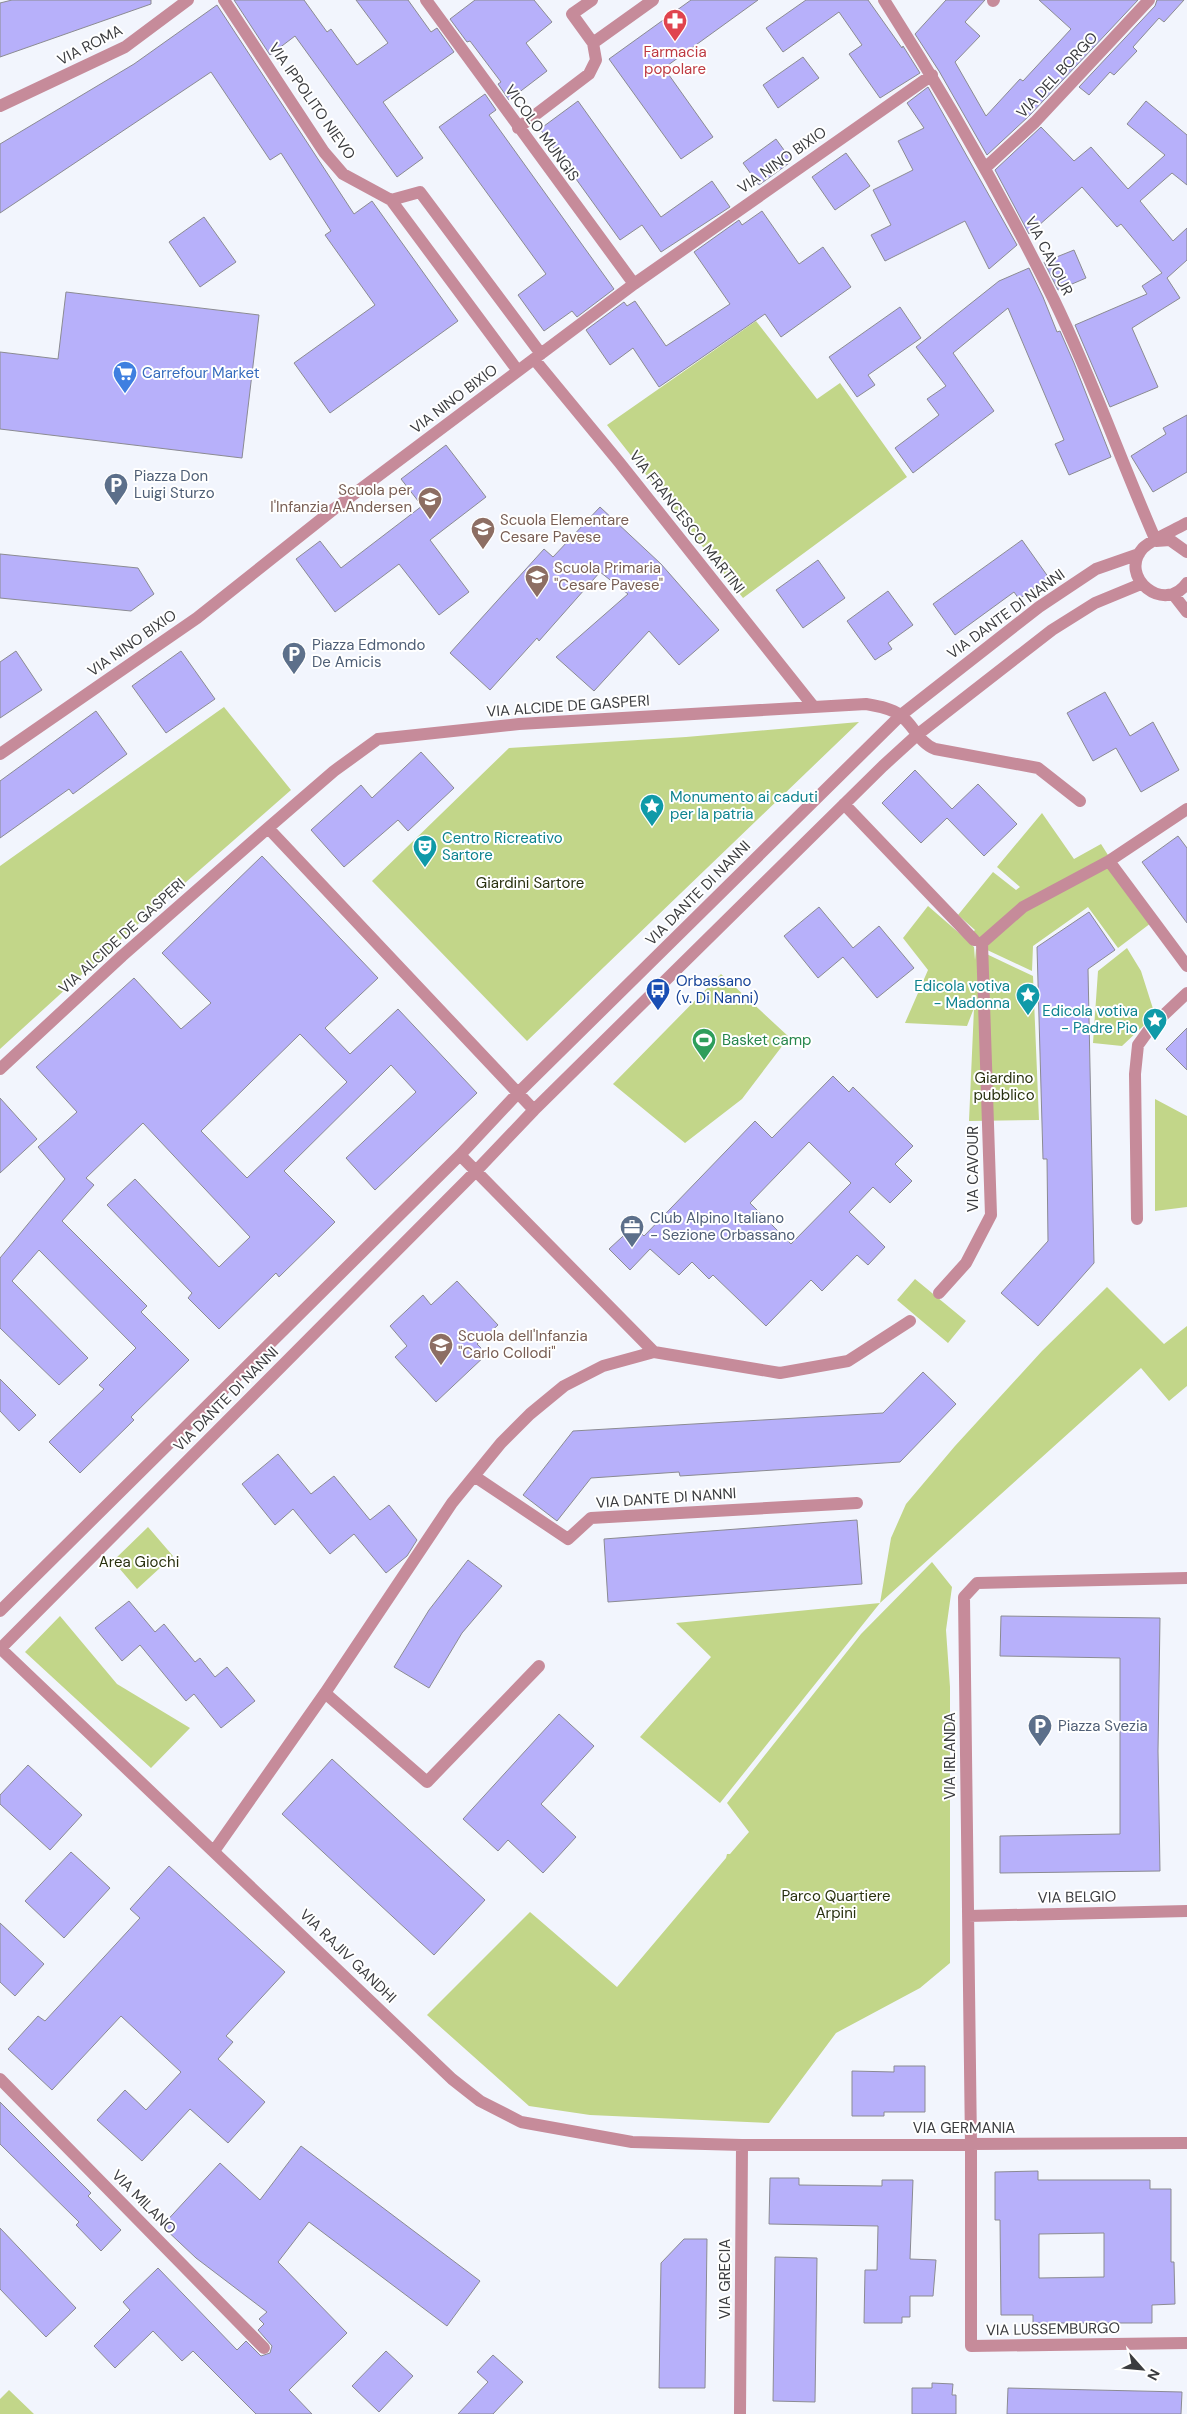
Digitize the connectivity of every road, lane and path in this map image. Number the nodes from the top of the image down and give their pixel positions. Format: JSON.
{"nodes":[{"id":1,"x":188,"y":0,"type":"edge"},
{"id":2,"x":224,"y":0,"type":"edge"},
{"id":3,"x":426,"y":0,"type":"edge"},
{"id":4,"x":592,"y":0,"type":"edge"},
{"id":5,"x":653,"y":0,"type":"edge"},
{"id":6,"x":884,"y":0,"type":"edge"},
{"id":7,"x":1149,"y":0,"type":"edge"},
{"id":8,"x":593,"y":43,"type":"junction"},
{"id":9,"x":932,"y":75,"type":"junction"},
{"id":10,"x":0,"y":106,"type":"edge"},
{"id":11,"x":518,"y":128,"type":"junction"},
{"id":12,"x":985,"y":168,"type":"junction"},
{"id":13,"x":391,"y":200,"type":"junction"},
{"id":14,"x":636,"y":283,"type":"junction"},
{"id":15,"x":537,"y":357,"type":"junction"},
{"id":16,"x":518,"y":371,"type":"junction"},
{"id":17,"x":1187,"y":524,"type":"edge"},
{"id":18,"x":1156,"y":541,"type":"junction"},
{"id":19,"x":1187,"y":552,"type":"edge"},
{"id":20,"x":1139,"y":554,"type":"junction"},
{"id":21,"x":1187,"y":583,"type":"edge"},
{"id":22,"x":1141,"y":584,"type":"junction"},
{"id":23,"x":1173,"y":594,"type":"junction"},
{"id":24,"x":1187,"y":612,"type":"edge"},
{"id":25,"x":813,"y":706,"type":"junction"},
{"id":26,"x":901,"y":715,"type":"junction"},
{"id":27,"x":917,"y":735,"type":"junction"},
{"id":28,"x":0,"y":754,"type":"edge"},
{"id":29,"x":1080,"y":801,"type":"dead end"},
{"id":30,"x":844,"y":804,"type":"junction"},
{"id":31,"x":1187,"y":809,"type":"edge"},
{"id":32,"x":268,"y":828,"type":"junction"},
{"id":33,"x":1109,"y":861,"type":"junction"},
{"id":34,"x":974,"y":940,"type":"dead end"},
{"id":35,"x":1187,"y":966,"type":"edge"},
{"id":36,"x":1187,"y":993,"type":"edge"},
{"id":37,"x":0,"y":1069,"type":"edge"},
{"id":38,"x":518,"y":1093,"type":"junction"},
{"id":39,"x":534,"y":1110,"type":"junction"},
{"id":40,"x":460,"y":1155,"type":"junction"},
{"id":41,"x":476,"y":1171,"type":"junction"},
{"id":42,"x":1137,"y":1219,"type":"dead end"},
{"id":43,"x":939,"y":1293,"type":"dead end"},
{"id":44,"x":910,"y":1321,"type":"dead end"},
{"id":45,"x":654,"y":1352,"type":"junction"},
{"id":46,"x":474,"y":1476,"type":"junction"},
{"id":47,"x":857,"y":1503,"type":"dead end"},
{"id":48,"x":1187,"y":1578,"type":"edge"},
{"id":49,"x":0,"y":1611,"type":"edge"},
{"id":50,"x":0,"y":1649,"type":"edge"},
{"id":51,"x":539,"y":1666,"type":"dead end"},
{"id":52,"x":325,"y":1693,"type":"junction"},
{"id":53,"x":214,"y":1850,"type":"junction"},
{"id":54,"x":1187,"y":1911,"type":"edge"},
{"id":55,"x":968,"y":1916,"type":"junction"},
{"id":56,"x":0,"y":2079,"type":"edge"},
{"id":57,"x":1187,"y":2144,"type":"edge"},
{"id":58,"x":742,"y":2145,"type":"junction"},
{"id":59,"x":971,"y":2145,"type":"junction"},
{"id":60,"x":1187,"y":2343,"type":"edge"},
{"id":61,"x":264,"y":2348,"type":"dead end"},
{"id":62,"x":740,"y":2414,"type":"edge"}],
"edges":[{"from":1,"to":10,"type":"street","name":"VIA ROMA"},
{"from":2,"to":13,"type":"street","name":"VIA IPPOLITO NIEVO"},
{"from":3,"to":11,"type":"street","name":"VICOLO MUNGIS"},
{"from":4,"to":8,"type":"street"},
{"from":5,"to":8,"type":"street"},
{"from":6,"to":9,"type":"street","name":"VIA CAVOUR"},
{"from":7,"to":12,"type":"street","name":"VIA DEL BORGO"},
{"from":8,"to":11,"type":"street"},
{"from":9,"to":12,"type":"street","name":"VIA CAVOUR"},
{"from":9,"to":14,"type":"street","name":"VIA NINO BIXIO"},
{"from":11,"to":14,"type":"street","name":"VICOLO MUNGIS"},
{"from":12,"to":18,"type":"street","name":"VIA CAVOUR"},
{"from":13,"to":15,"type":"street"},
{"from":13,"to":16,"type":"street","name":"VIA IPPOLITO NIEVO"},
{"from":14,"to":15,"type":"street","name":"VIA NINO BIXIO"},
{"from":15,"to":16,"type":"street","name":"VIA NINO BIXIO"},
{"from":15,"to":25,"type":"street","name":"VIA FRANCESCO MARTINI"},
{"from":16,"to":28,"type":"street","name":"VIA NINO BIXIO"},
{"from":17,"to":18,"type":"street","name":"VIA DANTE DI NANNI"},
{"from":18,"to":19,"type":"street"},
{"from":18,"to":20,"type":"street","name":"VIA DANTE DI NANNI"},
{"from":20,"to":22,"type":"street"},
{"from":20,"to":26,"type":"street","name":"VIA DANTE DI NANNI"},
{"from":21,"to":23,"type":"street"},
{"from":22,"to":23,"type":"street"},
{"from":22,"to":27,"type":"street","name":"VIA DANTE DI NANNI"},
{"from":23,"to":24,"type":"street"},
{"from":25,"to":26,"type":"street","name":"VIA ALCIDE DE GASPERI"},
{"from":25,"to":32,"type":"street","name":"VIA ALCIDE DE GASPERI"},
{"from":26,"to":27,"type":"street"},
{"from":26,"to":38,"type":"street","name":"VIA DANTE DI NANNI"},
{"from":27,"to":29,"type":"street"},
{"from":27,"to":30,"type":"street","name":"VIA DANTE DI NANNI"},
{"from":30,"to":34,"type":"street"},
{"from":30,"to":39,"type":"street","name":"VIA DANTE DI NANNI"},
{"from":31,"to":33,"type":"street","name":"VIA CAVOUR"},
{"from":32,"to":37,"type":"street","name":"VIA ALCIDE DE GASPERI"},
{"from":32,"to":38,"type":"street"},
{"from":33,"to":35,"type":"street"},
{"from":33,"to":43,"type":"street","name":"VIA CAVOUR"},
{"from":36,"to":42,"type":"street"},
{"from":38,"to":39,"type":"street"},
{"from":38,"to":40,"type":"street","name":"VIA DANTE DI NANNI"},
{"from":39,"to":41,"type":"street","name":"VIA DANTE DI NANNI"},
{"from":40,"to":41,"type":"street"},
{"from":40,"to":49,"type":"street","name":"VIA DANTE DI NANNI"},
{"from":41,"to":45,"type":"street"},
{"from":41,"to":50,"type":"street","name":"VIA DANTE DI NANNI"},
{"from":44,"to":45,"type":"street"},
{"from":45,"to":46,"type":"street"},
{"from":46,"to":47,"type":"street","name":"VIA DANTE DI NANNI"},
{"from":46,"to":52,"type":"street"},
{"from":48,"to":55,"type":"street","name":"VIA IRLANDA"},
{"from":50,"to":53,"type":"street","name":"VIA RAJIV GANDHI"},
{"from":51,"to":52,"type":"street"},
{"from":52,"to":53,"type":"street"},
{"from":53,"to":58,"type":"street","name":"VIA RAJIV GANDHI"},
{"from":54,"to":55,"type":"street","name":"VIA BELGIO"},
{"from":55,"to":59,"type":"street","name":"VIA IRLANDA"},
{"from":56,"to":61,"type":"street","name":"VIA MILANO"},
{"from":57,"to":59,"type":"street","name":"VIA GERMANIA"},
{"from":58,"to":59,"type":"street","name":"VIA GERMANIA"},
{"from":58,"to":62,"type":"street","name":"VIA GRECIA"},
{"from":59,"to":60,"type":"street","name":"VIA LUSSEMBURGO"}]}
